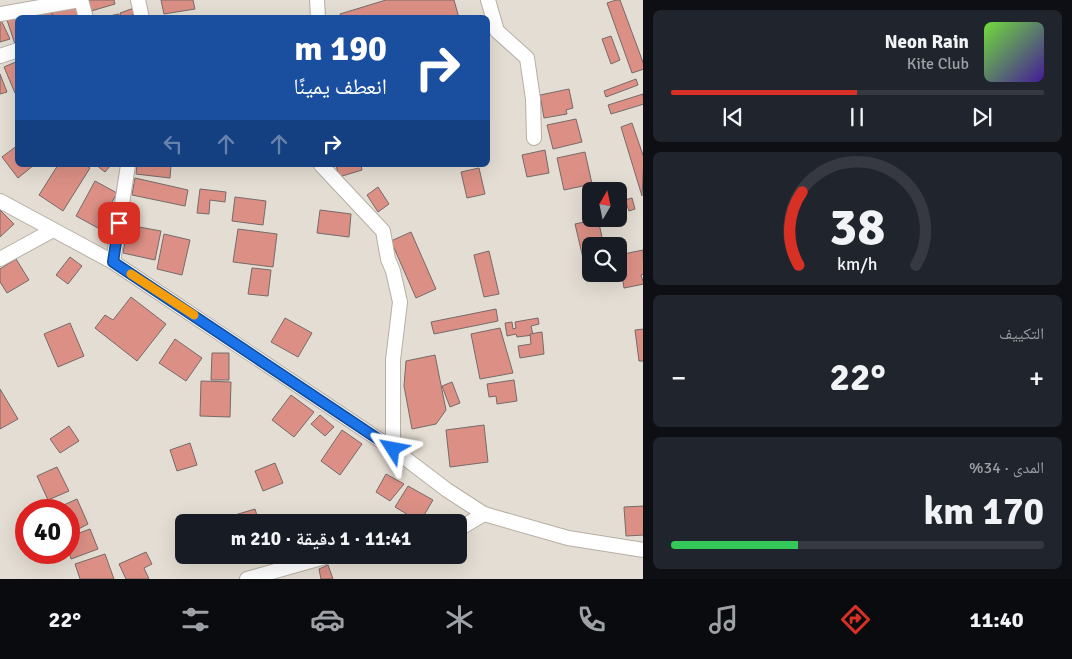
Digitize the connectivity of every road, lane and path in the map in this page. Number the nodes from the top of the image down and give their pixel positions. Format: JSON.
{"nodes":[{"id":1,"x":80,"y":0,"type":"edge"},
{"id":2,"x":138,"y":0,"type":"edge"},
{"id":3,"x":316,"y":0,"type":"edge"},
{"id":4,"x":488,"y":0,"type":"edge"},
{"id":5,"x":0,"y":14,"type":"edge"},
{"id":6,"x":85,"y":15,"type":"edge"},
{"id":7,"x":141,"y":15,"type":"edge"},
{"id":8,"x":318,"y":15,"type":"edge"},
{"id":9,"x":15,"y":51,"type":"edge"},
{"id":10,"x":0,"y":56,"type":"edge"},
{"id":11,"x":534,"y":138,"type":"dead end"},
{"id":12,"x":128,"y":167,"type":"edge"},
{"id":13,"x":323,"y":167,"type":"edge"},
{"id":14,"x":0,"y":201,"type":"edge"},
{"id":15,"x":53,"y":230,"type":"junction"},
{"id":16,"x":0,"y":259,"type":"edge"},
{"id":17,"x":113,"y":262,"type":"junction"},
{"id":18,"x":393,"y":449,"type":"junction"},
{"id":19,"x":484,"y":514,"type":"junction"},
{"id":20,"x":467,"y":525,"type":"edge"},
{"id":21,"x":643,"y":550,"type":"edge"},
{"id":22,"x":300,"y":564,"type":"edge"},
{"id":23,"x":247,"y":579,"type":"edge"}],
"edges":[{"from":1,"to":5,"type":"street"},
{"from":1,"to":6,"type":"street"},
{"from":2,"to":7,"type":"street"},
{"from":3,"to":8,"type":"street"},
{"from":4,"to":11,"type":"street"},
{"from":9,"to":10,"type":"street"},
{"from":12,"to":17,"type":"street"},
{"from":13,"to":18,"type":"street"},
{"from":14,"to":15,"type":"street"},
{"from":15,"to":16,"type":"street"},
{"from":15,"to":17,"type":"street"},
{"from":17,"to":18,"type":"street"},
{"from":18,"to":19,"type":"street"},
{"from":19,"to":20,"type":"street"},
{"from":19,"to":21,"type":"street"},
{"from":22,"to":23,"type":"street"}]}
